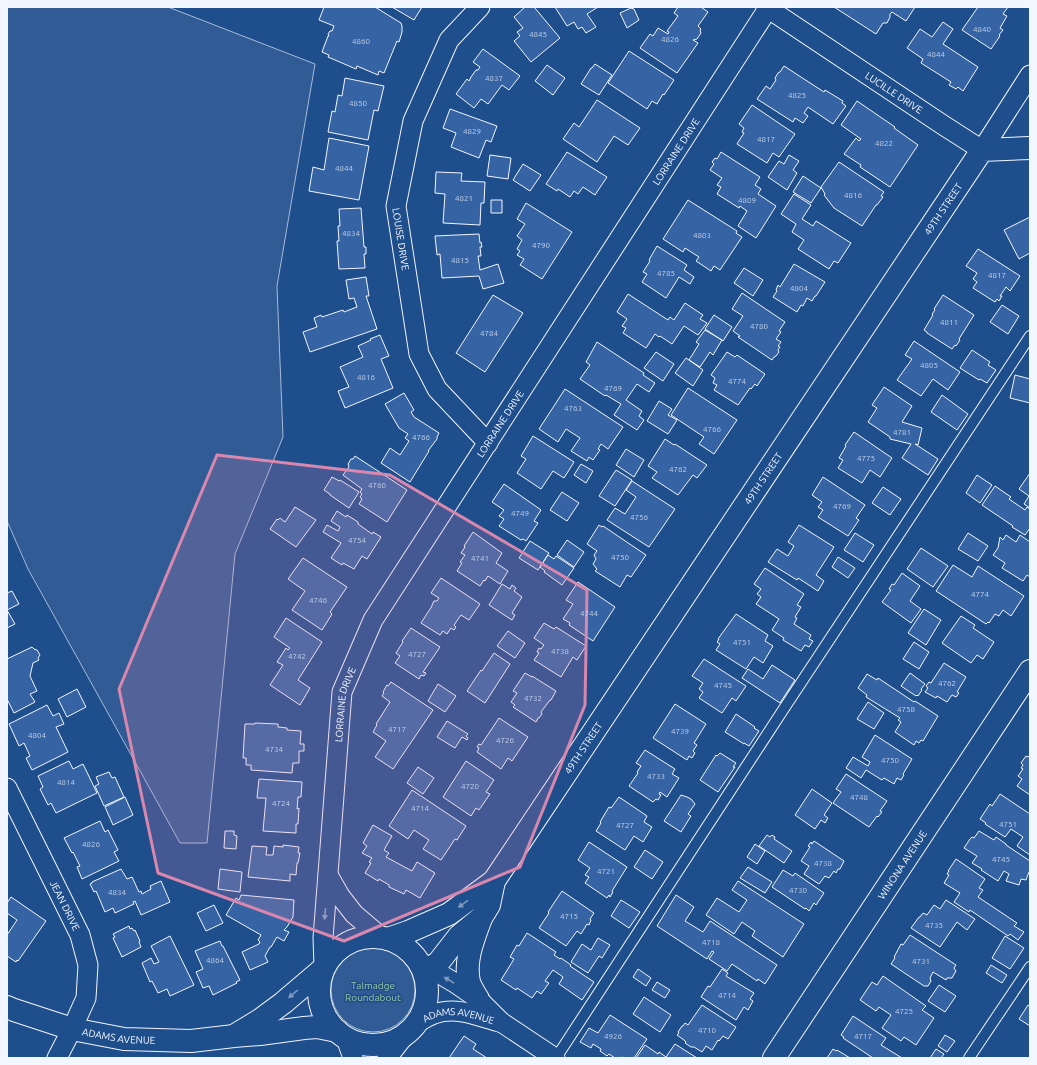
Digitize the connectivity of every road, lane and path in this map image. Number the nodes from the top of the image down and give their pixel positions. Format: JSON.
{"nodes":[{"id":1,"x":480,"y":7,"type":"edge"},
{"id":2,"x":768,"y":8,"type":"edge"},
{"id":3,"x":1030,"y":75,"type":"edge"},
{"id":4,"x":1030,"y":148,"type":"edge"},
{"id":5,"x":982,"y":150,"type":"junction"},
{"id":6,"x":1030,"y":336,"type":"edge"},
{"id":7,"x":488,"y":443,"type":"junction"},
{"id":8,"x":1030,"y":671,"type":"edge"},
{"id":9,"x":7,"y":788,"type":"edge"},
{"id":10,"x":328,"y":875,"type":"junction"},
{"id":11,"x":494,"y":881,"type":"junction"},
{"id":12,"x":481,"y":918,"type":"junction"},
{"id":13,"x":384,"y":938,"type":"junction"},
{"id":14,"x":1030,"y":967,"type":"edge"},
{"id":15,"x":323,"y":968,"type":"junction"},
{"id":16,"x":424,"y":972,"type":"junction"},
{"id":17,"x":478,"y":999,"type":"junction"},
{"id":18,"x":7,"y":1007,"type":"edge"},
{"id":19,"x":501,"y":1022,"type":"junction"},
{"id":20,"x":72,"y":1029,"type":"junction"},
{"id":21,"x":411,"y":1029,"type":"junction"},
{"id":22,"x":234,"y":1036,"type":"junction"},
{"id":23,"x":345,"y":1042,"type":"edge"},
{"id":24,"x":57,"y":1058,"type":"edge"},
{"id":25,"x":387,"y":1058,"type":"edge"},
{"id":26,"x":556,"y":1058,"type":"edge"},
{"id":27,"x":774,"y":1058,"type":"edge"},
{"id":28,"x":969,"y":1058,"type":"edge"}],
"edges":[{"from":1,"to":7,"type":"street","name":"LOUISE DRIVE"},
{"from":2,"to":5,"type":"street","name":"LUCILLE DRIVE"},
{"from":2,"to":7,"type":"street","name":"LORRAINE DRIVE"},
{"from":3,"to":5,"type":"street","name":"49TH STREET"},
{"from":4,"to":5,"type":"street"},
{"from":5,"to":11,"type":"street","name":"49TH STREET"},
{"from":6,"to":26,"type":"lane"},
{"from":7,"to":10,"type":"street","name":"LORRAINE DRIVE"},
{"from":8,"to":27,"type":"street","name":"WINONA AVENUE"},
{"from":9,"to":20,"type":"street","name":"JEAN DRIVE"},
{"from":10,"to":13,"type":"street"},
{"from":10,"to":15,"type":"street","name":"LORRAINE DRIVE","one_way":true},
{"from":11,"to":12,"type":"street","name":"49TH STREET"},
{"from":11,"to":13,"type":"street","name":"49TH STREET","one_way":true},
{"from":12,"to":16,"type":"street","name":"49TH STREET"},
{"from":12,"to":17,"type":"street"},
{"from":13,"to":15,"type":"street"},
{"from":13,"to":16,"type":"street"},
{"from":14,"to":28,"type":"lane"},
{"from":15,"to":22,"type":"street","name":"ADAMS AVENUE","one_way":true},
{"from":15,"to":23,"type":"street"},
{"from":17,"to":16,"type":"street","name":"ADAMS AVENUE","one_way":true},
{"from":16,"to":21,"type":"street"},
{"from":17,"to":19,"type":"street","name":"ADAMS AVENUE"},
{"from":18,"to":20,"type":"street","name":"ADAMS AVENUE"},
{"from":19,"to":21,"type":"street","name":"ADAMS AVENUE"},
{"from":19,"to":26,"type":"street","name":"ADAMS AVENUE"},
{"from":20,"to":22,"type":"street","name":"ADAMS AVENUE"},
{"from":20,"to":24,"type":"street","name":"JEAN DRIVE"},
{"from":21,"to":23,"type":"street"},
{"from":21,"to":25,"type":"street"},
{"from":22,"to":23,"type":"street","name":"ADAMS AVENUE"}]}
